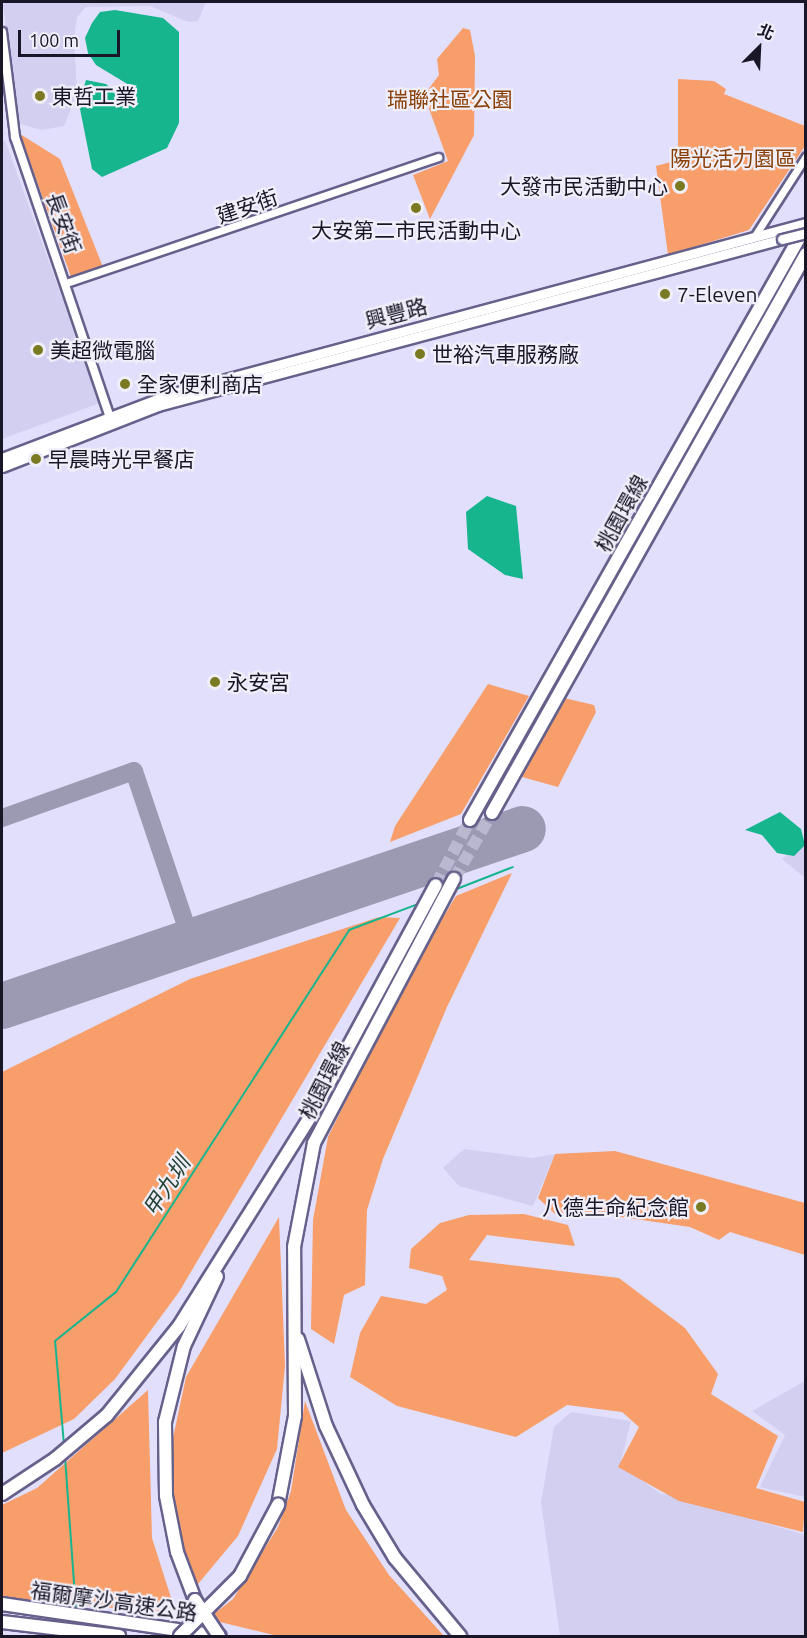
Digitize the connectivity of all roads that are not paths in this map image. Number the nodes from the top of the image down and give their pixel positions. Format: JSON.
{"nodes":[{"id":1,"x":2,"y":32,"type":"edge"},
{"id":2,"x":806,"y":156,"type":"edge"},
{"id":3,"x":438,"y":158,"type":"dead end"},
{"id":4,"x":806,"y":224,"type":"edge"},
{"id":5,"x":806,"y":233,"type":"edge"},
{"id":6,"x":755,"y":236,"type":"junction"},
{"id":7,"x":748,"y":248,"type":"junction"},
{"id":8,"x":806,"y":254,"type":"edge"},
{"id":9,"x":66,"y":283,"type":"junction"},
{"id":10,"x":110,"y":418,"type":"junction"},
{"id":11,"x":2,"y":458,"type":"edge"},
{"id":12,"x":2,"y":467,"type":"edge"},
{"id":13,"x":492,"y":813,"type":"tunnel mouth"},
{"id":14,"x":470,"y":820,"type":"tunnel mouth"},
{"id":15,"x":230,"y":1247,"type":"junction"},
{"id":16,"x":292,"y":1318,"type":"junction"},
{"id":17,"x":2,"y":1494,"type":"edge"},
{"id":18,"x":2,"y":1605,"type":"edge"},
{"id":19,"x":2,"y":1622,"type":"edge"},
{"id":20,"x":119,"y":1636,"type":"edge"},
{"id":21,"x":180,"y":1636,"type":"edge"},
{"id":22,"x":220,"y":1636,"type":"edge"},
{"id":23,"x":460,"y":1636,"type":"edge"}],
"edges":[{"from":1,"to":9,"type":"street","name":"長安街"},
{"from":2,"to":6,"type":"street"},
{"from":3,"to":9,"type":"street","name":"建安街"},
{"from":4,"to":6,"type":"main road","name":"興豐路"},
{"from":4,"to":14,"type":"highway","name":"桃園環線"},
{"from":5,"to":7,"type":"main road","name":"興豐路","bridge":true},
{"from":6,"to":7,"type":"street"},
{"from":6,"to":10,"type":"main road","name":"興豐路"},
{"from":7,"to":10,"type":"main road","name":"興豐路"},
{"from":8,"to":13,"type":"highway","name":"桃園環線"},
{"from":9,"to":10,"type":"street","name":"長安街"},
{"from":10,"to":11,"type":"main road","name":"興豐路"},
{"from":10,"to":12,"type":"main road","name":"興豐路"},
{"from":15,"to":16,"type":"highway","name":"桃園環線"},
{"from":15,"to":17,"type":"highway"},
{"from":15,"to":22,"type":"highway","bridge":true},
{"from":16,"to":21,"type":"highway","name":"桃園環線","bridge":true},
{"from":16,"to":23,"type":"highway"},
{"from":18,"to":22,"type":"highway","name":"福爾摩沙高速公路"},
{"from":19,"to":20,"type":"highway","name":"福爾摩沙高速公路"}]}
